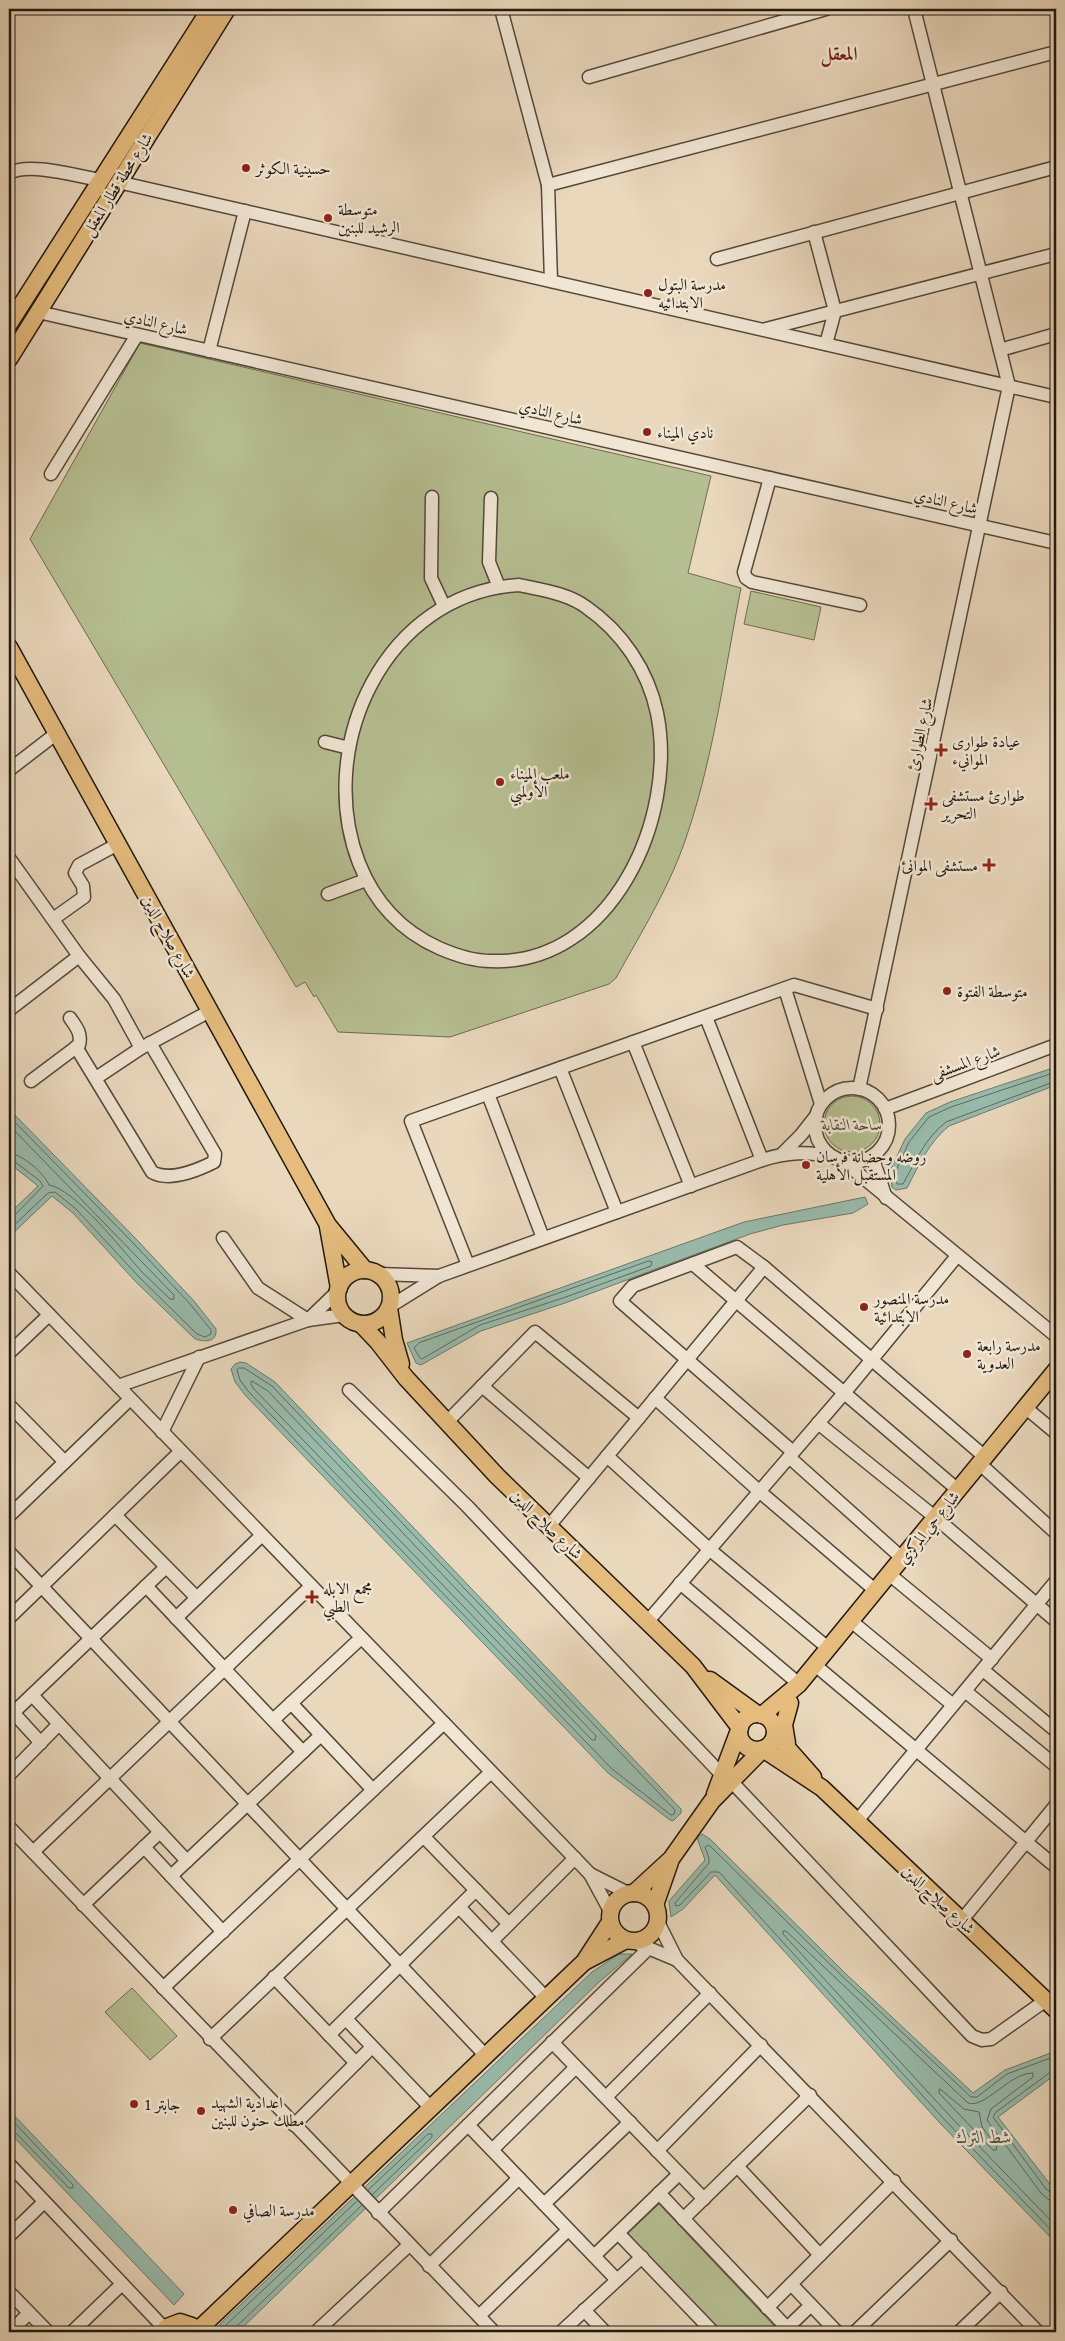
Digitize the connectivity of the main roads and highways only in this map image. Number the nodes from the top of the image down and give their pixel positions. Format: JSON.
{"nodes":[{"id":1,"x":210,"y":9,"type":"edge"},
{"id":2,"x":227,"y":9,"type":"edge"},
{"id":3,"x":9,"y":324,"type":"edge"},
{"id":4,"x":9,"y":359,"type":"edge"},
{"id":5,"x":9,"y":647,"type":"edge"},
{"id":6,"x":328,"y":1224,"type":"junction"},
{"id":7,"x":372,"y":1272,"type":"junction"},
{"id":8,"x":338,"y":1290,"type":"junction"},
{"id":9,"x":389,"y":1308,"type":"junction"},
{"id":10,"x":361,"y":1324,"type":"junction"},
{"id":11,"x":1056,"y":1370,"type":"edge"},
{"id":12,"x":406,"y":1378,"type":"junction"},
{"id":13,"x":793,"y":1693,"type":"junction"},
{"id":14,"x":722,"y":1695,"type":"junction"},
{"id":15,"x":760,"y":1715,"type":"junction"},
{"id":16,"x":740,"y":1729,"type":"junction"},
{"id":17,"x":775,"y":1730,"type":"junction"},
{"id":18,"x":788,"y":1748,"type":"junction"},
{"id":19,"x":762,"y":1749,"type":"junction"},
{"id":20,"x":788,"y":1766,"type":"junction"},
{"id":21,"x":728,"y":1776,"type":"junction"},
{"id":22,"x":822,"y":1788,"type":"junction"},
{"id":23,"x":671,"y":1859,"type":"junction"},
{"id":24,"x":631,"y":1893,"type":"junction"},
{"id":25,"x":656,"y":1905,"type":"junction"},
{"id":26,"x":610,"y":1917,"type":"junction"},
{"id":27,"x":636,"y":1943,"type":"junction"},
{"id":28,"x":584,"y":1962,"type":"junction"},
{"id":29,"x":1051,"y":2005,"type":"edge"},
{"id":30,"x":164,"y":2331,"type":"edge"},
{"id":31,"x":197,"y":2331,"type":"edge"}],
"edges":[{"from":1,"to":3,"type":"main road","name":"شارع محطة قطار المعقل"},
{"from":2,"to":4,"type":"main road","name":"شارع محطة قطار المعقل"},
{"from":5,"to":6,"type":"main road","name":"شارع صلاح الدين"},
{"from":6,"to":7,"type":"main road","name":"شارع صلاح الدين"},
{"from":6,"to":8,"type":"main road","name":"شارع صلاح الدين"},
{"from":7,"to":8,"type":"main road"},
{"from":7,"to":9,"type":"main road"},
{"from":8,"to":10,"type":"main road"},
{"from":9,"to":10,"type":"main road"},
{"from":9,"to":12,"type":"main road","name":"شارع صلاح الدين"},
{"from":10,"to":12,"type":"main road","name":"شارع صلاح الدين"},
{"from":11,"to":13,"type":"main road","name":"شارع حي المركزي"},
{"from":12,"to":14,"type":"main road","name":"شارع صلاح الدين"},
{"from":13,"to":14,"type":"main road"},
{"from":13,"to":15,"type":"main road","name":"شارع حي المركزي"},
{"from":13,"to":17,"type":"main road","name":"شارع حي المركزي"},
{"from":13,"to":18,"type":"main road"},
{"from":14,"to":15,"type":"main road","name":"شارع صلاح الدين"},
{"from":14,"to":16,"type":"main road","name":"شارع صلاح الدين"},
{"from":14,"to":21,"type":"main road"},
{"from":15,"to":16,"type":"main road"},
{"from":15,"to":17,"type":"main road"},
{"from":16,"to":19,"type":"main road"},
{"from":16,"to":21,"type":"main road"},
{"from":17,"to":18,"type":"main road","name":"شارع صلاح الدين"},
{"from":17,"to":19,"type":"main road"},
{"from":18,"to":22,"type":"main road","name":"شارع صلاح الدين"},
{"from":19,"to":20,"type":"main road","name":"شارع صلاح الدين"},
{"from":19,"to":21,"type":"main road"},
{"from":20,"to":21,"type":"main road"},
{"from":20,"to":22,"type":"main road","name":"شارع صلاح الدين"},
{"from":21,"to":23,"type":"main road"},
{"from":22,"to":29,"type":"main road","name":"شارع صلاح الدين"},
{"from":23,"to":24,"type":"main road"},
{"from":23,"to":25,"type":"main road"},
{"from":24,"to":25,"type":"main road"},
{"from":24,"to":26,"type":"main road"},
{"from":25,"to":27,"type":"main road"},
{"from":26,"to":27,"type":"main road"},
{"from":26,"to":28,"type":"main road"},
{"from":27,"to":28,"type":"main road"},
{"from":28,"to":31,"type":"main road"},
{"from":30,"to":31,"type":"main road"}]}
